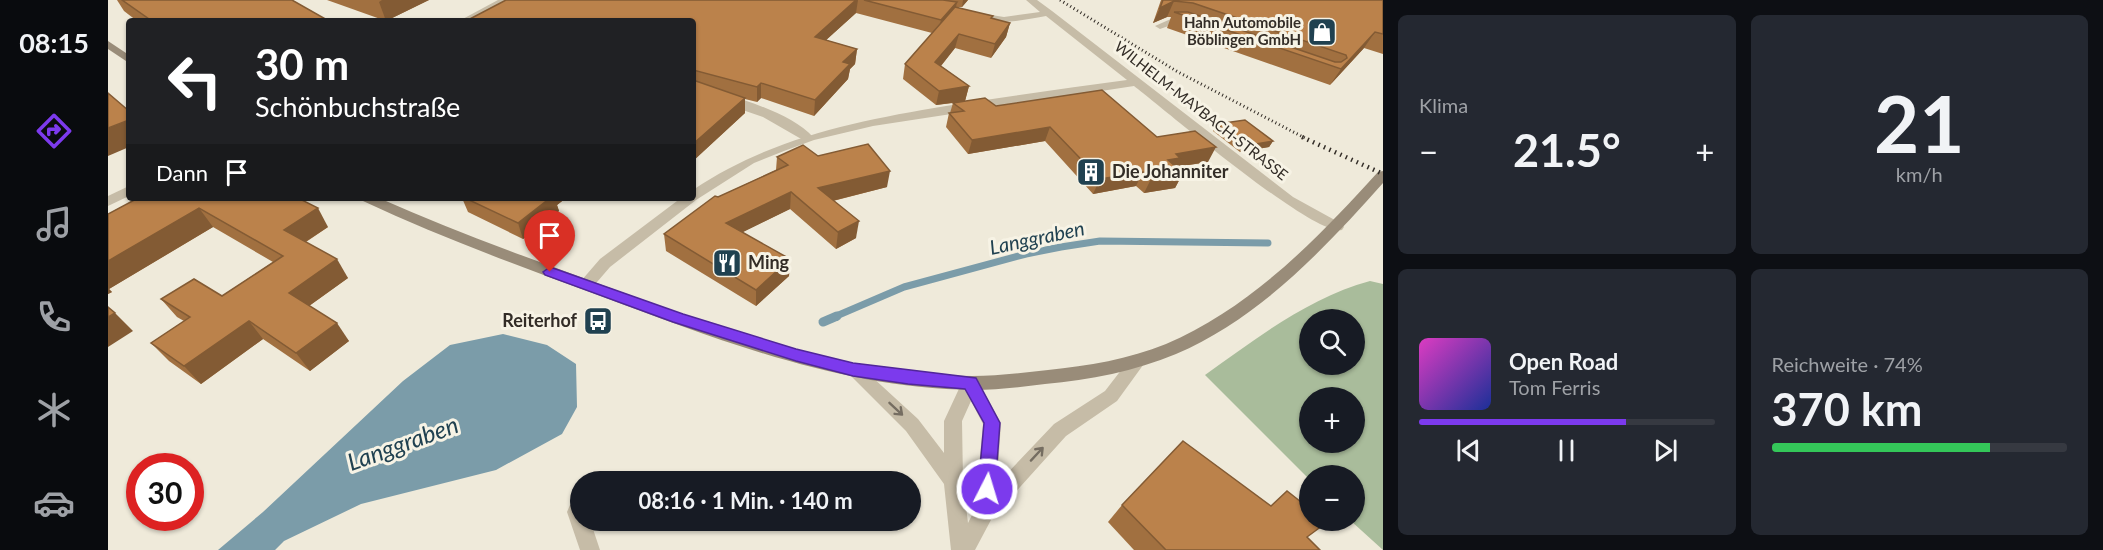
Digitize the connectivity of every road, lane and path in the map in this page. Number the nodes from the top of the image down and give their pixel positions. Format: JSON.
{"nodes":[{"id":1,"x":504,"y":0,"type":"edge"},
{"id":2,"x":1031,"y":0,"type":"edge"},
{"id":3,"x":960,"y":13,"type":"edge"},
{"id":4,"x":1049,"y":13,"type":"junction"},
{"id":5,"x":470,"y":18,"type":"edge"},
{"id":6,"x":1160,"y":26,"type":"edge"},
{"id":7,"x":1204,"y":31,"type":"edge"},
{"id":8,"x":110,"y":48,"type":"edge"},
{"id":9,"x":126,"y":58,"type":"edge"},
{"id":10,"x":1137,"y":82,"type":"junction"},
{"id":11,"x":696,"y":90,"type":"edge"},
{"id":12,"x":807,"y":137,"type":"junction"},
{"id":13,"x":1383,"y":175,"type":"edge"},
{"id":14,"x":126,"y":192,"type":"edge"},
{"id":15,"x":696,"y":194,"type":"edge"},
{"id":16,"x":374,"y":201,"type":"edge"},
{"id":17,"x":687,"y":201,"type":"edge"},
{"id":18,"x":108,"y":202,"type":"edge"},
{"id":19,"x":1337,"y":228,"type":"junction"},
{"id":20,"x":586,"y":285,"type":"junction"},
{"id":21,"x":1138,"y":361,"type":"junction"},
{"id":22,"x":853,"y":370,"type":"junction"},
{"id":23,"x":970,"y":383,"type":"junction"},
{"id":24,"x":952,"y":481,"type":"junction"},
{"id":25,"x":985,"y":510,"type":"junction"},
{"id":26,"x":584,"y":531,"type":"edge"},
{"id":27,"x":590,"y":550,"type":"edge"},
{"id":28,"x":963,"y":550,"type":"edge"}],
"edges":[{"from":1,"to":5,"type":"street"},
{"from":2,"to":4,"type":"street","name":"WILHELM-MAYBACH-STRASSE"},
{"from":3,"to":4,"type":"street"},
{"from":4,"to":10,"type":"street","name":"WILHELM-MAYBACH-STRASSE"},
{"from":6,"to":7,"type":"street"},
{"from":8,"to":9,"type":"street"},
{"from":10,"to":12,"type":"street"},
{"from":10,"to":19,"type":"street","name":"WILHELM-MAYBACH-STRASSE"},
{"from":11,"to":12,"type":"street"},
{"from":12,"to":15,"type":"street"},
{"from":13,"to":19,"type":"street"},
{"from":14,"to":18,"type":"street"},
{"from":16,"to":20,"type":"street"},
{"from":17,"to":20,"type":"street"},
{"from":19,"to":21,"type":"street"},
{"from":20,"to":22,"type":"street"},
{"from":21,"to":23,"type":"street"},
{"from":25,"to":21,"type":"street","one_way":true},
{"from":22,"to":23,"type":"street"},
{"from":22,"to":24,"type":"street","one_way":true},
{"from":23,"to":24,"type":"street"},
{"from":23,"to":25,"type":"street"},
{"from":24,"to":28,"type":"street"},
{"from":25,"to":28,"type":"street"},
{"from":26,"to":27,"type":"street"}]}
